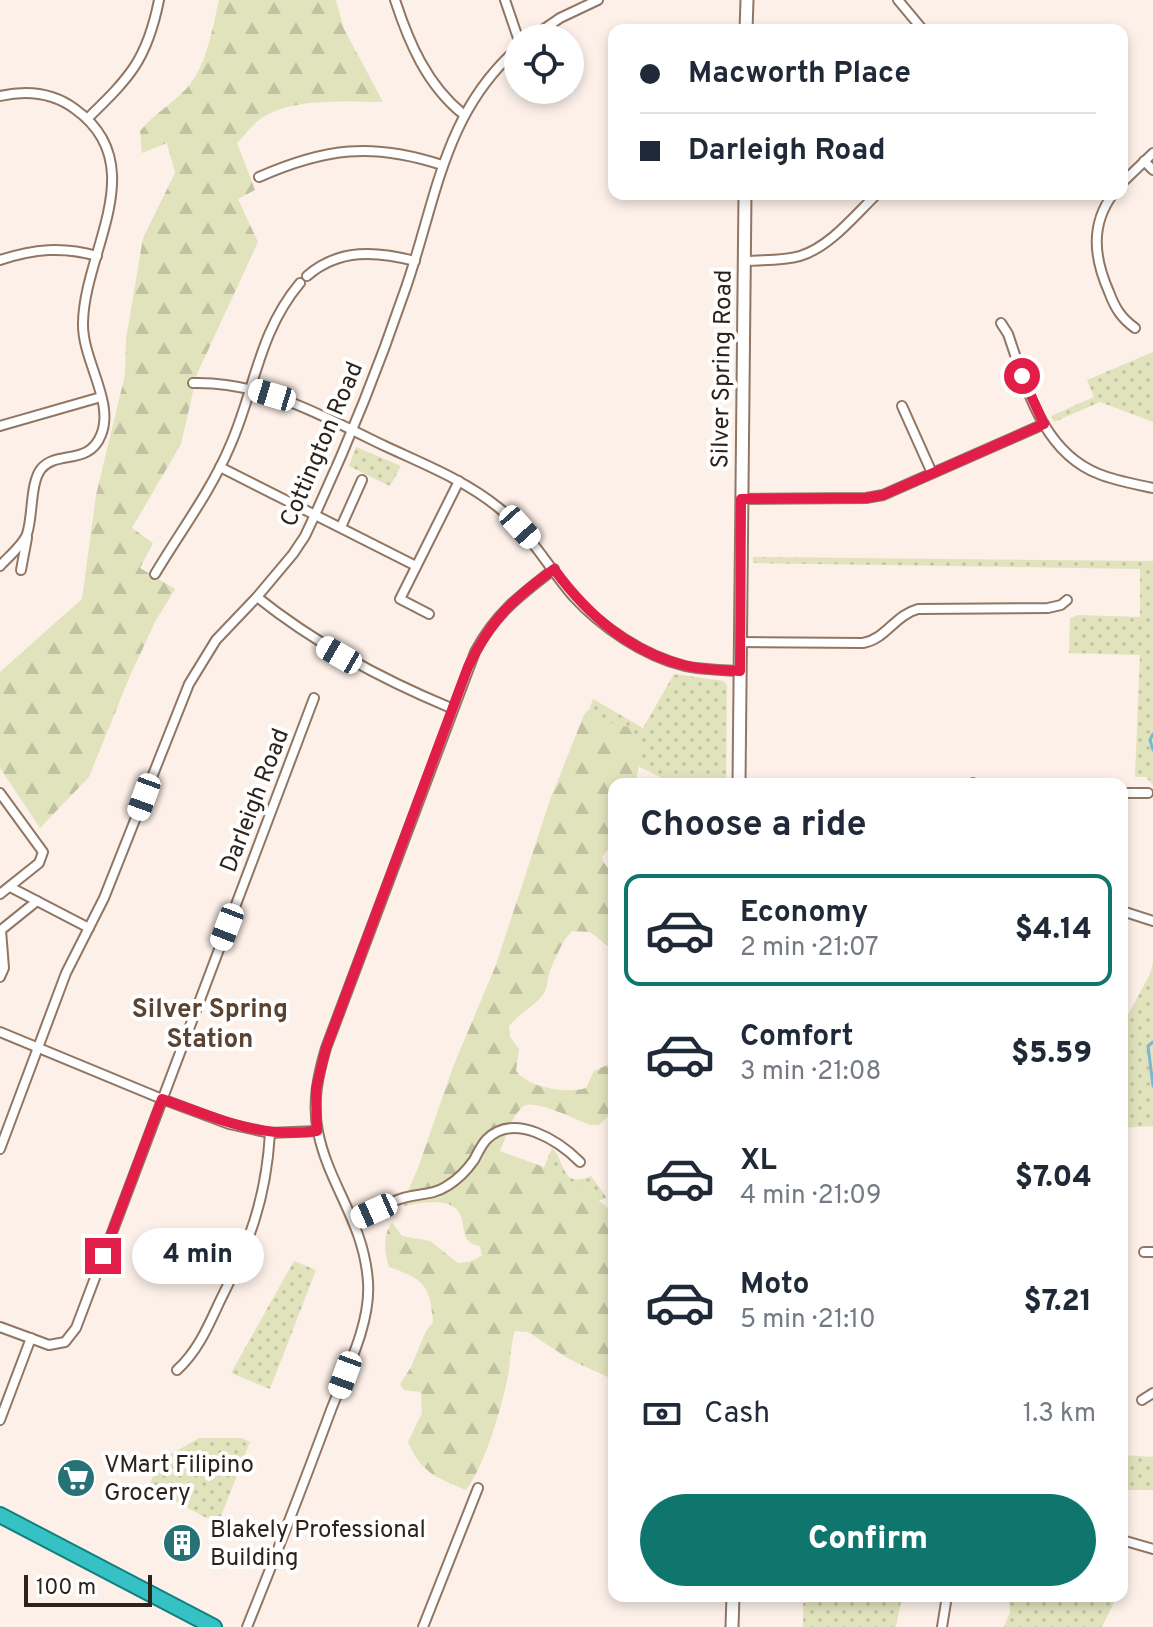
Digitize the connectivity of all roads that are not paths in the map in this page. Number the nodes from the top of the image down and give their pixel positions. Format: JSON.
{"nodes":[{"id":1,"x":159,"y":0,"type":"edge"},
{"id":2,"x":395,"y":0,"type":"edge"},
{"id":3,"x":505,"y":0,"type":"edge"},
{"id":4,"x":598,"y":0,"type":"edge"},
{"id":5,"x":747,"y":0,"type":"edge"},
{"id":6,"x":898,"y":0,"type":"edge"},
{"id":7,"x":513,"y":24,"type":"edge"},
{"id":8,"x":551,"y":24,"type":"edge"},
{"id":9,"x":746,"y":24,"type":"edge"},
{"id":10,"x":918,"y":24,"type":"edge"},
{"id":11,"x":504,"y":62,"type":"edge"},
{"id":12,"x":0,"y":96,"type":"edge"},
{"id":13,"x":463,"y":114,"type":"junction"},
{"id":14,"x":88,"y":118,"type":"junction"},
{"id":15,"x":1153,"y":153,"type":"edge"},
{"id":16,"x":1144,"y":161,"type":"junction"},
{"id":17,"x":442,"y":165,"type":"junction"},
{"id":18,"x":1153,"y":170,"type":"edge"},
{"id":19,"x":259,"y":177,"type":"dead end"},
{"id":20,"x":1128,"y":177,"type":"edge"},
{"id":21,"x":745,"y":200,"type":"edge"},
{"id":22,"x":871,"y":200,"type":"edge"},
{"id":23,"x":1110,"y":200,"type":"edge"},
{"id":24,"x":97,"y":256,"type":"junction"},
{"id":25,"x":0,"y":260,"type":"edge"},
{"id":26,"x":415,"y":261,"type":"junction"},
{"id":27,"x":744,"y":261,"type":"junction"},
{"id":28,"x":307,"y":276,"type":"dead end"},
{"id":29,"x":300,"y":283,"type":"dead end"},
{"id":30,"x":1001,"y":323,"type":"dead end"},
{"id":31,"x":1135,"y":328,"type":"dead end"},
{"id":32,"x":193,"y":383,"type":"dead end"},
{"id":33,"x":249,"y":389,"type":"junction"},
{"id":34,"x":101,"y":397,"type":"junction"},
{"id":35,"x":902,"y":406,"type":"dead end"},
{"id":36,"x":1044,"y":424,"type":"junction"},
{"id":37,"x":0,"y":426,"type":"edge"},
{"id":38,"x":350,"y":430,"type":"junction"},
{"id":39,"x":220,"y":467,"type":"junction"},
{"id":40,"x":932,"y":473,"type":"junction"},
{"id":41,"x":362,"y":480,"type":"dead end"},
{"id":42,"x":459,"y":481,"type":"junction"},
{"id":43,"x":1153,"y":488,"type":"edge"},
{"id":44,"x":741,"y":499,"type":"junction"},
{"id":45,"x":315,"y":515,"type":"junction"},
{"id":46,"x":341,"y":527,"type":"junction"},
{"id":47,"x":27,"y":537,"type":"junction"},
{"id":48,"x":0,"y":566,"type":"edge"},
{"id":49,"x":416,"y":566,"type":"junction"},
{"id":50,"x":554,"y":569,"type":"junction"},
{"id":51,"x":21,"y":570,"type":"dead end"},
{"id":52,"x":155,"y":574,"type":"dead end"},
{"id":53,"x":257,"y":597,"type":"junction"},
{"id":54,"x":1067,"y":600,"type":"dead end"},
{"id":55,"x":429,"y":614,"type":"dead end"},
{"id":56,"x":740,"y":642,"type":"junction"},
{"id":57,"x":740,"y":671,"type":"junction"},
{"id":58,"x":314,"y":698,"type":"dead end"},
{"id":59,"x":451,"y":708,"type":"junction"},
{"id":60,"x":739,"y":778,"type":"edge"},
{"id":61,"x":0,"y":793,"type":"edge"},
{"id":62,"x":1128,"y":793,"type":"edge"},
{"id":63,"x":1148,"y":793,"type":"dead end"},
{"id":64,"x":9,"y":805,"type":"junction"},
{"id":65,"x":0,"y":811,"type":"edge"},
{"id":66,"x":10,"y":887,"type":"junction"},
{"id":67,"x":0,"y":894,"type":"edge"},
{"id":68,"x":37,"y":901,"type":"junction"},
{"id":69,"x":1128,"y":914,"type":"edge"},
{"id":70,"x":1153,"y":921,"type":"edge"},
{"id":71,"x":89,"y":928,"type":"junction"},
{"id":72,"x":0,"y":977,"type":"edge"},
{"id":73,"x":0,"y":1032,"type":"edge"},
{"id":74,"x":39,"y":1050,"type":"junction"},
{"id":75,"x":162,"y":1099,"type":"junction"},
{"id":76,"x":317,"y":1131,"type":"junction"},
{"id":77,"x":270,"y":1133,"type":"junction"},
{"id":78,"x":0,"y":1149,"type":"edge"},
{"id":79,"x":580,"y":1162,"type":"dead end"},
{"id":80,"x":354,"y":1219,"type":"junction"},
{"id":81,"x":0,"y":1327,"type":"edge"},
{"id":82,"x":31,"y":1338,"type":"junction"},
{"id":83,"x":177,"y":1370,"type":"dead end"},
{"id":84,"x":1153,"y":1393,"type":"edge"},
{"id":85,"x":1142,"y":1400,"type":"dead end"},
{"id":86,"x":0,"y":1420,"type":"edge"},
{"id":87,"x":478,"y":1488,"type":"dead end"},
{"id":88,"x":0,"y":1515,"type":"edge"},
{"id":89,"x":1128,"y":1542,"type":"edge"},
{"id":90,"x":1153,"y":1549,"type":"edge"},
{"id":91,"x":733,"y":1602,"type":"edge"},
{"id":92,"x":946,"y":1602,"type":"edge"},
{"id":93,"x":214,"y":1627,"type":"edge"},
{"id":94,"x":247,"y":1627,"type":"edge"},
{"id":95,"x":423,"y":1627,"type":"edge"},
{"id":96,"x":732,"y":1627,"type":"edge"},
{"id":97,"x":942,"y":1627,"type":"edge"}],
"edges":[{"from":1,"to":14,"type":"street"},
{"from":2,"to":13,"type":"street"},
{"from":3,"to":7,"type":"street"},
{"from":4,"to":8,"type":"street"},
{"from":5,"to":9,"type":"main road"},
{"from":6,"to":10,"type":"street"},
{"from":11,"to":13,"type":"street","name":"Cottington Road"},
{"from":12,"to":14,"type":"street"},
{"from":13,"to":17,"type":"street","name":"Cottington Road"},
{"from":14,"to":24,"type":"street"},
{"from":15,"to":16,"type":"street"},
{"from":16,"to":18,"type":"street"},
{"from":16,"to":20,"type":"street"},
{"from":17,"to":19,"type":"street"},
{"from":17,"to":26,"type":"street","name":"Cottington Road"},
{"from":21,"to":27,"type":"main road","name":"Silver Spring Road"},
{"from":22,"to":27,"type":"street"},
{"from":23,"to":31,"type":"street"},
{"from":24,"to":25,"type":"street"},
{"from":24,"to":34,"type":"street"},
{"from":26,"to":28,"type":"street"},
{"from":26,"to":38,"type":"street","name":"Cottington Road"},
{"from":27,"to":44,"type":"main road","name":"Silver Spring Road"},
{"from":29,"to":33,"type":"street"},
{"from":30,"to":36,"type":"street"},
{"from":32,"to":33,"type":"street"},
{"from":33,"to":38,"type":"street"},
{"from":33,"to":39,"type":"street"},
{"from":34,"to":37,"type":"street"},
{"from":34,"to":47,"type":"street"},
{"from":35,"to":40,"type":"street"},
{"from":36,"to":40,"type":"street"},
{"from":36,"to":43,"type":"street"},
{"from":38,"to":42,"type":"street"},
{"from":38,"to":45,"type":"street","name":"Cottington Road"},
{"from":39,"to":45,"type":"street"},
{"from":39,"to":52,"type":"street"},
{"from":40,"to":44,"type":"street"},
{"from":41,"to":46,"type":"street"},
{"from":42,"to":49,"type":"street"},
{"from":42,"to":50,"type":"street"},
{"from":44,"to":56,"type":"main road","name":"Silver Spring Road"},
{"from":45,"to":46,"type":"street"},
{"from":45,"to":53,"type":"street","name":"Cottington Road"},
{"from":46,"to":49,"type":"street"},
{"from":47,"to":48,"type":"street"},
{"from":47,"to":51,"type":"street"},
{"from":49,"to":55,"type":"street"},
{"from":50,"to":57,"type":"street"},
{"from":50,"to":59,"type":"street"},
{"from":53,"to":59,"type":"street"},
{"from":53,"to":71,"type":"street","name":"Cottington Road"},
{"from":54,"to":56,"type":"street"},
{"from":56,"to":57,"type":"main road","name":"Silver Spring Road"},
{"from":57,"to":60,"type":"main road","name":"Silver Spring Road"},
{"from":58,"to":75,"type":"street","name":"Darleigh Road"},
{"from":59,"to":76,"type":"street"},
{"from":61,"to":64,"type":"street"},
{"from":62,"to":63,"type":"street"},
{"from":64,"to":65,"type":"street"},
{"from":64,"to":66,"type":"street"},
{"from":66,"to":67,"type":"street"},
{"from":66,"to":68,"type":"street"},
{"from":68,"to":71,"type":"street"},
{"from":68,"to":72,"type":"street"},
{"from":69,"to":70,"type":"street"},
{"from":71,"to":74,"type":"street","name":"Cottington Road"},
{"from":73,"to":74,"type":"street"},
{"from":74,"to":75,"type":"street"},
{"from":74,"to":78,"type":"street","name":"Cottington Road"},
{"from":75,"to":77,"type":"street"},
{"from":75,"to":82,"type":"street","name":"Darleigh Road"},
{"from":76,"to":77,"type":"street"},
{"from":76,"to":80,"type":"street"},
{"from":77,"to":83,"type":"street"},
{"from":79,"to":80,"type":"street"},
{"from":80,"to":94,"type":"street"},
{"from":81,"to":82,"type":"street","name":"Darleigh Road"},
{"from":82,"to":86,"type":"street"},
{"from":84,"to":85,"type":"street"},
{"from":87,"to":95,"type":"street"},
{"from":88,"to":93,"type":"highway"},
{"from":89,"to":90,"type":"street"},
{"from":91,"to":96,"type":"main road"},
{"from":92,"to":97,"type":"street"}]}
